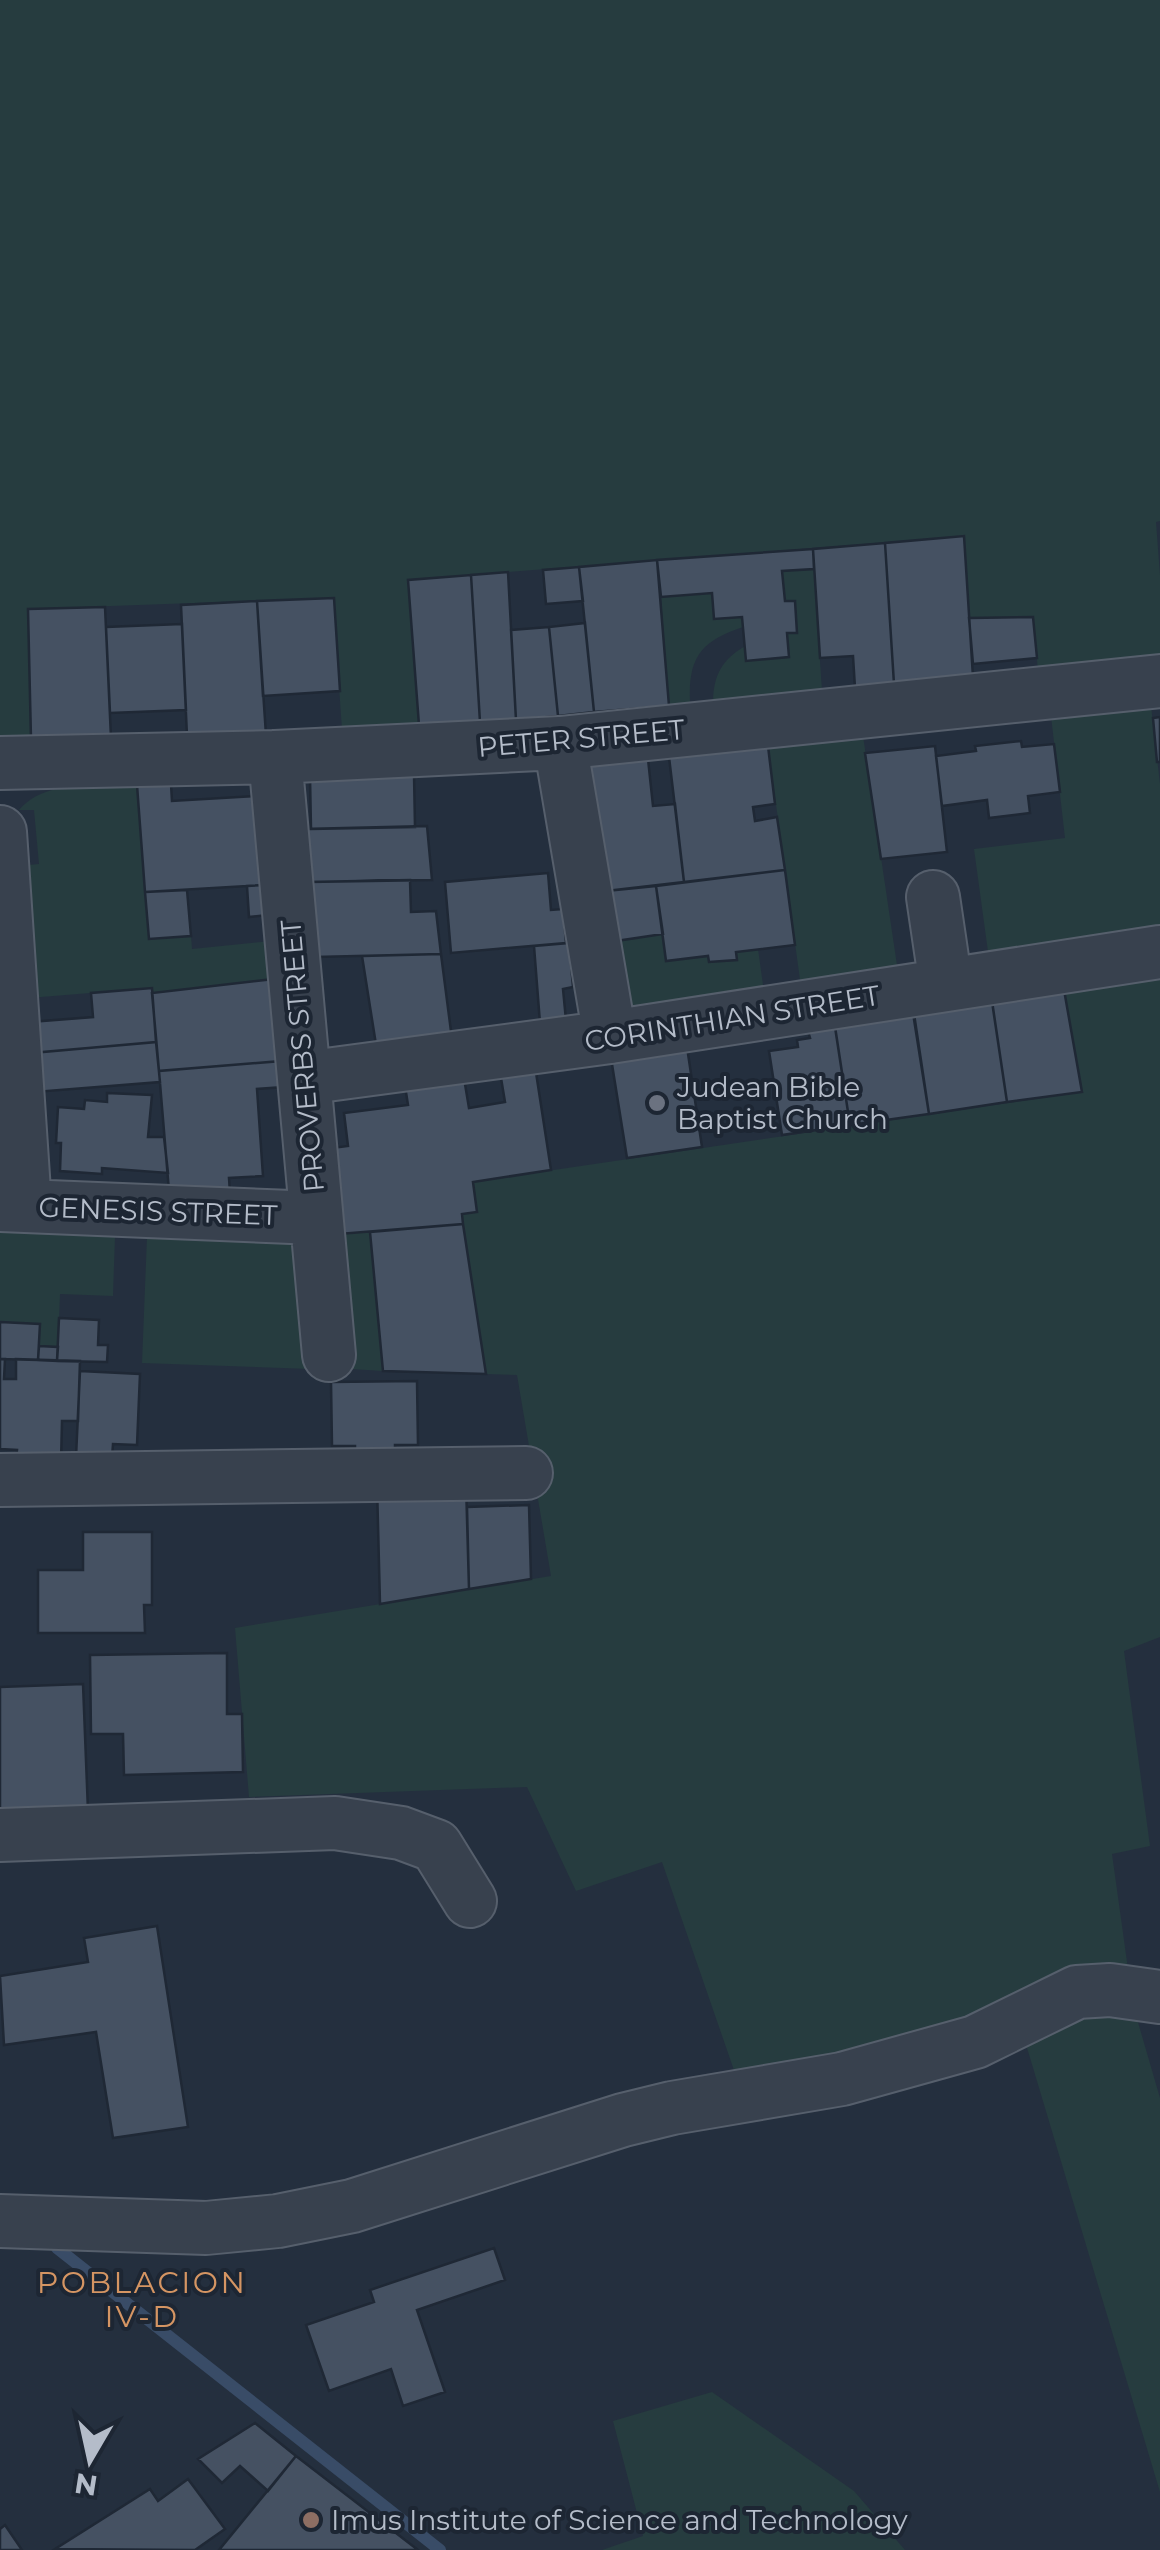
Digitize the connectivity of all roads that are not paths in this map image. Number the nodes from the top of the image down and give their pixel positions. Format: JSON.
{"nodes":[{"id":1,"x":1160,"y":681,"type":"edge"},
{"id":2,"x":560,"y":742,"type":"junction"},
{"id":3,"x":275,"y":757,"type":"junction"},
{"id":4,"x":0,"y":763,"type":"edge"},
{"id":5,"x":0,"y":832,"type":"edge"},
{"id":6,"x":933,"y":897,"type":"dead end"},
{"id":7,"x":1160,"y":952,"type":"edge"},
{"id":8,"x":946,"y":985,"type":"junction"},
{"id":9,"x":610,"y":1037,"type":"junction"},
{"id":10,"x":304,"y":1078,"type":"junction"},
{"id":11,"x":12,"y":1205,"type":"edge"},
{"id":12,"x":316,"y":1218,"type":"junction"},
{"id":13,"x":329,"y":1355,"type":"dead end"},
{"id":14,"x":526,"y":1474,"type":"dead end"},
{"id":15,"x":0,"y":1480,"type":"edge"},
{"id":16,"x":0,"y":1835,"type":"edge"},
{"id":17,"x":470,"y":1901,"type":"dead end"},
{"id":18,"x":1160,"y":1998,"type":"edge"},
{"id":19,"x":0,"y":2221,"type":"edge"}],
"edges":[{"from":1,"to":2,"type":"street","name":"PETER STREET"},
{"from":2,"to":3,"type":"street","name":"PETER STREET"},
{"from":2,"to":9,"type":"street"},
{"from":3,"to":4,"type":"street","name":"PETER STREET"},
{"from":3,"to":10,"type":"street","name":"PROVERBS STREET"},
{"from":5,"to":11,"type":"street"},
{"from":6,"to":8,"type":"street"},
{"from":7,"to":8,"type":"street","name":"CORINTHIAN STREET"},
{"from":8,"to":9,"type":"street","name":"CORINTHIAN STREET"},
{"from":9,"to":10,"type":"street","name":"CORINTHIAN STREET"},
{"from":10,"to":12,"type":"street","name":"PROVERBS STREET"},
{"from":11,"to":12,"type":"street","name":"GENESIS STREET"},
{"from":12,"to":13,"type":"street","name":"PROVERBS STREET"},
{"from":14,"to":15,"type":"street"},
{"from":16,"to":17,"type":"street"},
{"from":18,"to":19,"type":"street"}]}
